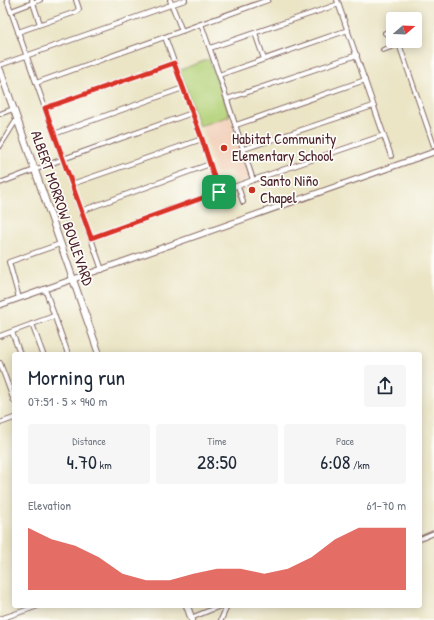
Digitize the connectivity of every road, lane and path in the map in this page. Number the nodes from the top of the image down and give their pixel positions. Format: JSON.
{"nodes":[{"id":1,"x":7,"y":0,"type":"edge"},
{"id":2,"x":40,"y":0,"type":"edge"},
{"id":3,"x":76,"y":0,"type":"edge"},
{"id":4,"x":184,"y":0,"type":"edge"},
{"id":5,"x":268,"y":0,"type":"edge"},
{"id":6,"x":32,"y":1,"type":"edge"},
{"id":7,"x":170,"y":2,"type":"edge"},
{"id":8,"x":338,"y":2,"type":"edge"},
{"id":9,"x":11,"y":11,"type":"junction"},
{"id":10,"x":40,"y":24,"type":"junction"},
{"id":11,"x":201,"y":24,"type":"junction"},
{"id":12,"x":348,"y":30,"type":"junction"},
{"id":13,"x":182,"y":31,"type":"junction"},
{"id":14,"x":18,"y":32,"type":"junction"},
{"id":15,"x":255,"y":33,"type":"junction"},
{"id":16,"x":165,"y":37,"type":"junction"},
{"id":17,"x":210,"y":48,"type":"junction"},
{"id":18,"x":387,"y":48,"type":"edge"},
{"id":19,"x":400,"y":48,"type":"edge"},
{"id":20,"x":383,"y":50,"type":"dead end"},
{"id":21,"x":356,"y":55,"type":"junction"},
{"id":22,"x":26,"y":56,"type":"junction"},
{"id":23,"x":264,"y":59,"type":"junction"},
{"id":24,"x":174,"y":63,"type":"junction"},
{"id":25,"x":0,"y":65,"type":"edge"},
{"id":26,"x":0,"y":70,"type":"edge"},
{"id":27,"x":219,"y":75,"type":"junction"},
{"id":28,"x":365,"y":80,"type":"junction"},
{"id":29,"x":36,"y":83,"type":"junction"},
{"id":30,"x":183,"y":88,"type":"junction"},
{"id":31,"x":227,"y":99,"type":"junction"},
{"id":32,"x":373,"y":106,"type":"junction"},
{"id":33,"x":45,"y":108,"type":"junction"},
{"id":34,"x":13,"y":109,"type":"junction"},
{"id":35,"x":192,"y":113,"type":"junction"},
{"id":36,"x":0,"y":114,"type":"edge"},
{"id":37,"x":17,"y":119,"type":"junction"},
{"id":38,"x":236,"y":125,"type":"junction"},
{"id":39,"x":54,"y":134,"type":"junction"},
{"id":40,"x":384,"y":135,"type":"junction"},
{"id":41,"x":202,"y":139,"type":"junction"},
{"id":42,"x":0,"y":146,"type":"edge"},
{"id":43,"x":434,"y":146,"type":"edge"},
{"id":44,"x":244,"y":149,"type":"junction"},
{"id":45,"x":434,"y":152,"type":"edge"},
{"id":46,"x":391,"y":156,"type":"dead end"},
{"id":47,"x":63,"y":159,"type":"junction"},
{"id":48,"x":210,"y":164,"type":"junction"},
{"id":49,"x":34,"y":169,"type":"junction"},
{"id":50,"x":253,"y":180,"type":"junction"},
{"id":51,"x":0,"y":183,"type":"edge"},
{"id":52,"x":72,"y":184,"type":"junction"},
{"id":53,"x":238,"y":186,"type":"junction"},
{"id":54,"x":219,"y":192,"type":"junction"},
{"id":55,"x":243,"y":202,"type":"dead end"},
{"id":56,"x":81,"y":211,"type":"junction"},
{"id":57,"x":91,"y":238,"type":"junction"},
{"id":58,"x":60,"y":244,"type":"junction"},
{"id":59,"x":102,"y":270,"type":"junction"},
{"id":60,"x":73,"y":280,"type":"junction"},
{"id":61,"x":45,"y":289,"type":"junction"},
{"id":62,"x":19,"y":298,"type":"junction"},
{"id":63,"x":0,"y":305,"type":"edge"},
{"id":64,"x":54,"y":316,"type":"junction"},
{"id":65,"x":32,"y":324,"type":"junction"},
{"id":66,"x":12,"y":332,"type":"junction"},
{"id":67,"x":0,"y":336,"type":"edge"},
{"id":68,"x":19,"y":352,"type":"edge"},
{"id":69,"x":42,"y":352,"type":"edge"},
{"id":70,"x":67,"y":352,"type":"edge"},
{"id":71,"x":98,"y":352,"type":"edge"},
{"id":72,"x":0,"y":363,"type":"edge"},
{"id":73,"x":12,"y":396,"type":"edge"},
{"id":74,"x":12,"y":419,"type":"edge"},
{"id":75,"x":0,"y":423,"type":"edge"},
{"id":76,"x":434,"y":533,"type":"edge"},
{"id":77,"x":422,"y":538,"type":"edge"},
{"id":78,"x":32,"y":608,"type":"edge"},
{"id":79,"x":188,"y":608,"type":"edge"},
{"id":80,"x":216,"y":608,"type":"edge"},
{"id":81,"x":226,"y":608,"type":"edge"},
{"id":82,"x":0,"y":619,"type":"edge"},
{"id":83,"x":192,"y":619,"type":"edge"},
{"id":84,"x":222,"y":620,"type":"edge"}],
"edges":[{"from":1,"to":9,"type":"street"},
{"from":2,"to":6,"type":"street"},
{"from":3,"to":10,"type":"street"},
{"from":4,"to":7,"type":"street"},
{"from":5,"to":11,"type":"street"},
{"from":6,"to":9,"type":"street"},
{"from":6,"to":10,"type":"street"},
{"from":7,"to":13,"type":"street"},
{"from":7,"to":22,"type":"street"},
{"from":8,"to":12,"type":"street"},
{"from":8,"to":15,"type":"street"},
{"from":9,"to":14,"type":"street"},
{"from":10,"to":14,"type":"street"},
{"from":11,"to":13,"type":"street"},
{"from":11,"to":17,"type":"street"},
{"from":12,"to":21,"type":"street"},
{"from":12,"to":23,"type":"street"},
{"from":13,"to":16,"type":"street"},
{"from":14,"to":22,"type":"street"},
{"from":15,"to":17,"type":"street"},
{"from":15,"to":23,"type":"street"},
{"from":16,"to":24,"type":"street"},
{"from":16,"to":29,"type":"street"},
{"from":17,"to":27,"type":"street"},
{"from":18,"to":20,"type":"street"},
{"from":19,"to":43,"type":"street"},
{"from":21,"to":28,"type":"street"},
{"from":21,"to":31,"type":"street"},
{"from":22,"to":25,"type":"street"},
{"from":22,"to":29,"type":"street"},
{"from":23,"to":27,"type":"street"},
{"from":24,"to":30,"type":"street"},
{"from":24,"to":33,"type":"street"},
{"from":26,"to":34,"type":"highway","name":"ALBERT MORROW BOULEVARD"},
{"from":27,"to":31,"type":"street"},
{"from":28,"to":32,"type":"street"},
{"from":28,"to":38,"type":"street"},
{"from":29,"to":33,"type":"street"},
{"from":30,"to":35,"type":"street"},
{"from":30,"to":39,"type":"street"},
{"from":31,"to":38,"type":"street"},
{"from":32,"to":40,"type":"street"},
{"from":32,"to":44,"type":"street"},
{"from":33,"to":39,"type":"street"},
{"from":34,"to":36,"type":"street"},
{"from":34,"to":37,"type":"highway","name":"ALBERT MORROW BOULEVARD"},
{"from":35,"to":41,"type":"street"},
{"from":35,"to":47,"type":"street"},
{"from":37,"to":42,"type":"street"},
{"from":37,"to":49,"type":"highway","name":"ALBERT MORROW BOULEVARD"},
{"from":38,"to":44,"type":"street"},
{"from":39,"to":47,"type":"street"},
{"from":40,"to":46,"type":"street"},
{"from":40,"to":50,"type":"street"},
{"from":41,"to":48,"type":"street"},
{"from":41,"to":52,"type":"street"},
{"from":44,"to":50,"type":"street"},
{"from":45,"to":59,"type":"main road"},
{"from":47,"to":49,"type":"street"},
{"from":47,"to":52,"type":"street"},
{"from":48,"to":54,"type":"street"},
{"from":48,"to":56,"type":"street"},
{"from":49,"to":51,"type":"street"},
{"from":49,"to":58,"type":"highway","name":"ALBERT MORROW BOULEVARD"},
{"from":50,"to":53,"type":"street"},
{"from":52,"to":56,"type":"street"},
{"from":53,"to":54,"type":"street"},
{"from":53,"to":55,"type":"street"},
{"from":54,"to":57,"type":"street"},
{"from":56,"to":57,"type":"street"},
{"from":57,"to":59,"type":"street"},
{"from":58,"to":60,"type":"highway","name":"ALBERT MORROW BOULEVARD"},
{"from":58,"to":62,"type":"street"},
{"from":59,"to":60,"type":"main road"},
{"from":60,"to":61,"type":"main road"},
{"from":60,"to":71,"type":"highway","name":"ALBERT MORROW BOULEVARD"},
{"from":61,"to":62,"type":"main road"},
{"from":61,"to":64,"type":"street"},
{"from":62,"to":63,"type":"main road"},
{"from":64,"to":65,"type":"street"},
{"from":64,"to":70,"type":"street"},
{"from":65,"to":66,"type":"street"},
{"from":65,"to":69,"type":"street"},
{"from":66,"to":67,"type":"street"},
{"from":66,"to":68,"type":"street"},
{"from":72,"to":73,"type":"street"},
{"from":74,"to":75,"type":"street"},
{"from":76,"to":77,"type":"street"},
{"from":78,"to":82,"type":"street"},
{"from":79,"to":83,"type":"highway"},
{"from":80,"to":83,"type":"street"},
{"from":81,"to":84,"type":"street"}]}
